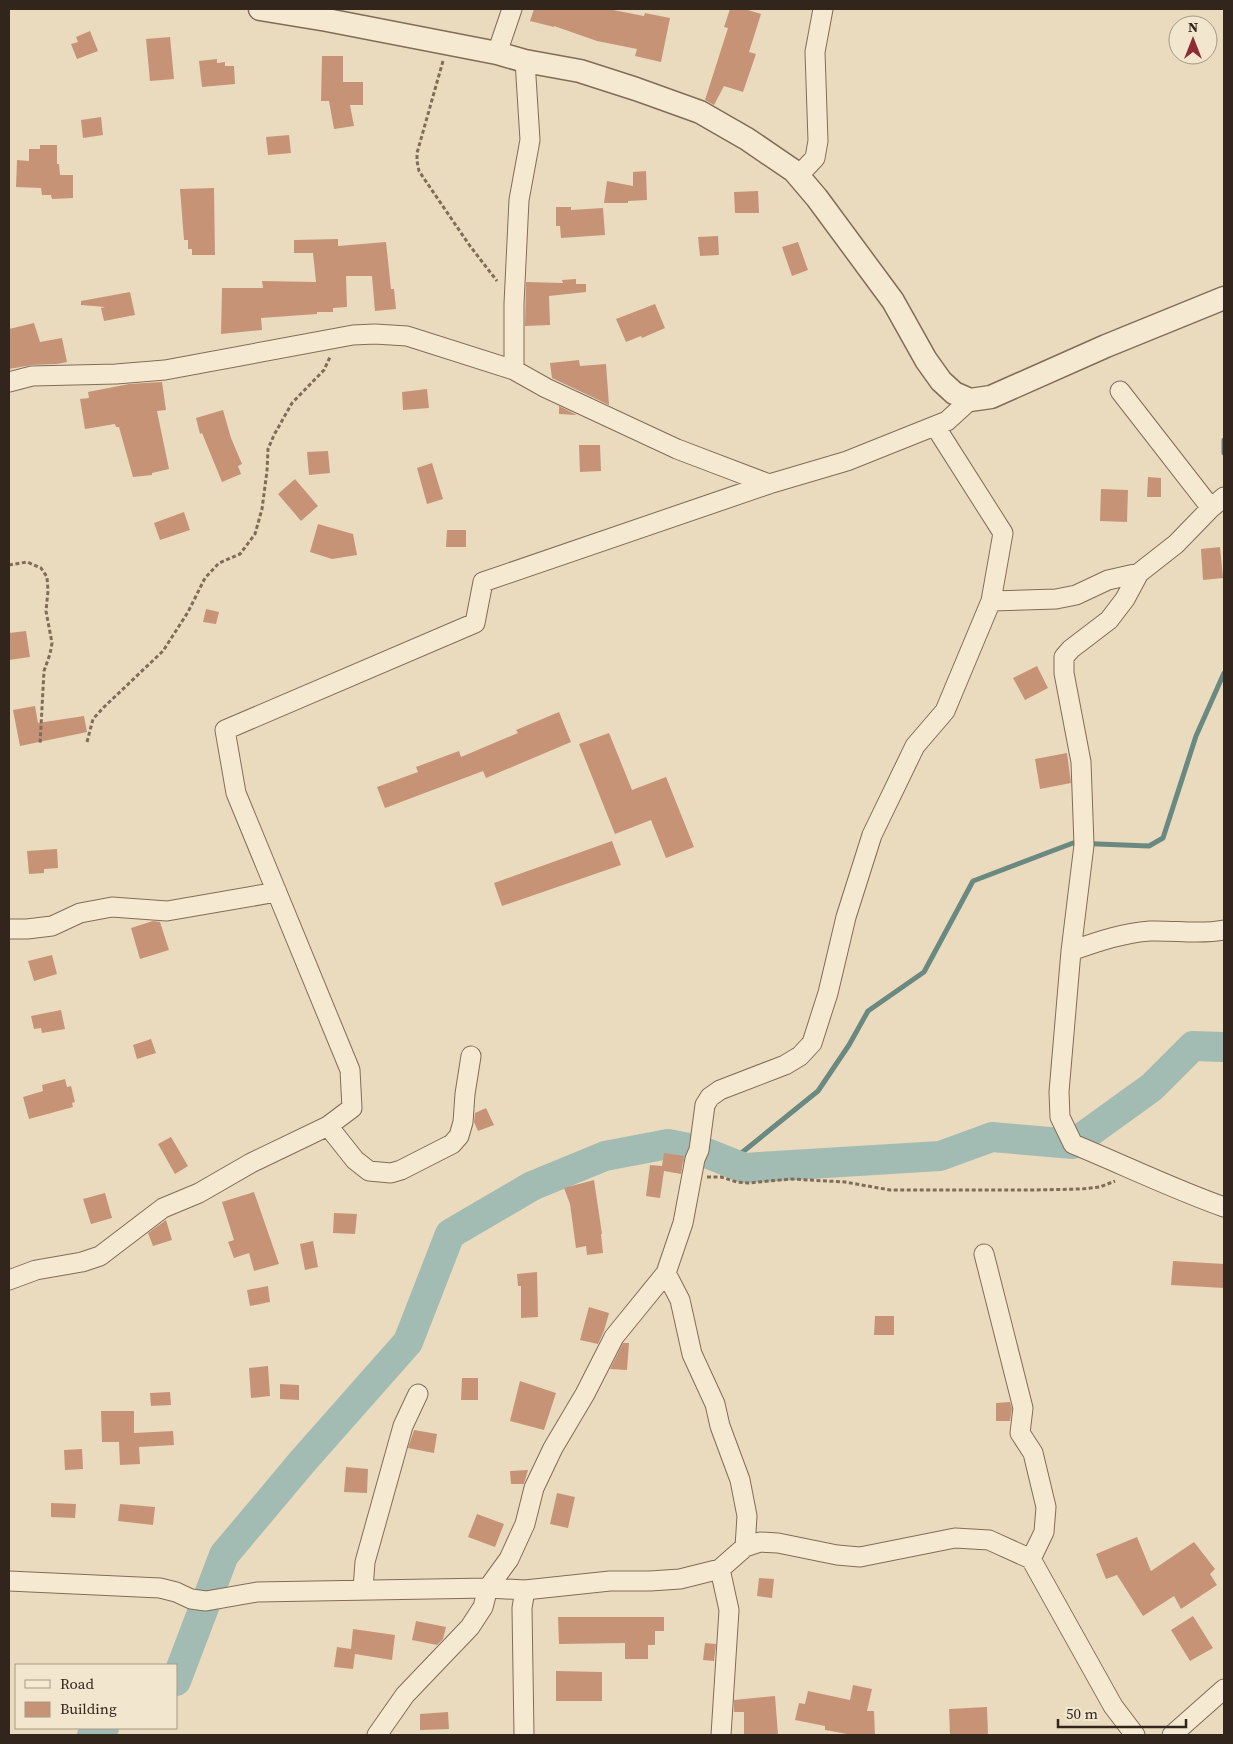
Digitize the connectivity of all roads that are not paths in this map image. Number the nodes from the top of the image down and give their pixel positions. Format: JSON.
{"nodes":[{"id":1,"x":260,"y":9,"type":"edge"},
{"id":2,"x":512,"y":9,"type":"edge"},
{"id":3,"x":823,"y":9,"type":"edge"},
{"id":4,"x":498,"y":53,"type":"junction"},
{"id":5,"x":524,"y":60,"type":"junction"},
{"id":6,"x":798,"y":176,"type":"junction"},
{"id":7,"x":1224,"y":298,"type":"edge"},
{"id":8,"x":514,"y":370,"type":"junction"},
{"id":9,"x":9,"y":382,"type":"edge"},
{"id":10,"x":1120,"y":391,"type":"dead end"},
{"id":11,"x":970,"y":400,"type":"junction"},
{"id":12,"x":935,"y":426,"type":"junction"},
{"id":13,"x":769,"y":484,"type":"junction"},
{"id":14,"x":1218,"y":502,"type":"edge"},
{"id":15,"x":1139,"y":573,"type":"junction"},
{"id":16,"x":991,"y":601,"type":"junction"},
{"id":17,"x":276,"y":892,"type":"junction"},
{"id":18,"x":9,"y":929,"type":"edge"},
{"id":19,"x":1224,"y":930,"type":"edge"},
{"id":20,"x":1071,"y":950,"type":"junction"},
{"id":21,"x":471,"y":1056,"type":"dead end"},
{"id":22,"x":328,"y":1126,"type":"junction"},
{"id":23,"x":1224,"y":1207,"type":"edge"},
{"id":24,"x":984,"y":1254,"type":"dead end"},
{"id":25,"x":666,"y":1274,"type":"junction"},
{"id":26,"x":9,"y":1280,"type":"edge"},
{"id":27,"x":418,"y":1394,"type":"dead end"},
{"id":28,"x":745,"y":1547,"type":"junction"},
{"id":29,"x":1031,"y":1559,"type":"junction"},
{"id":30,"x":720,"y":1569,"type":"junction"},
{"id":31,"x":9,"y":1582,"type":"edge"},
{"id":32,"x":488,"y":1588,"type":"junction"},
{"id":33,"x":363,"y":1589,"type":"junction"},
{"id":34,"x":525,"y":1590,"type":"junction"},
{"id":35,"x":1224,"y":1688,"type":"edge"},
{"id":36,"x":377,"y":1735,"type":"edge"},
{"id":37,"x":524,"y":1735,"type":"edge"},
{"id":38,"x":721,"y":1735,"type":"edge"},
{"id":39,"x":1135,"y":1735,"type":"edge"},
{"id":40,"x":1172,"y":1735,"type":"edge"}],
"edges":[{"from":1,"to":4,"type":"street"},
{"from":2,"to":4,"type":"street"},
{"from":3,"to":6,"type":"street"},
{"from":4,"to":5,"type":"street"},
{"from":5,"to":6,"type":"street"},
{"from":5,"to":8,"type":"street"},
{"from":6,"to":11,"type":"street"},
{"from":7,"to":11,"type":"street"},
{"from":8,"to":9,"type":"street"},
{"from":8,"to":13,"type":"street"},
{"from":10,"to":14,"type":"street"},
{"from":11,"to":12,"type":"street"},
{"from":12,"to":13,"type":"street"},
{"from":12,"to":16,"type":"street"},
{"from":13,"to":17,"type":"street"},
{"from":14,"to":15,"type":"street"},
{"from":15,"to":16,"type":"street"},
{"from":15,"to":20,"type":"street"},
{"from":16,"to":25,"type":"street"},
{"from":17,"to":18,"type":"street"},
{"from":17,"to":22,"type":"street"},
{"from":19,"to":20,"type":"street"},
{"from":20,"to":23,"type":"street"},
{"from":21,"to":22,"type":"street"},
{"from":22,"to":26,"type":"street"},
{"from":24,"to":29,"type":"street"},
{"from":25,"to":28,"type":"street"},
{"from":25,"to":32,"type":"street"},
{"from":27,"to":33,"type":"street"},
{"from":28,"to":29,"type":"street"},
{"from":28,"to":30,"type":"street"},
{"from":29,"to":39,"type":"street"},
{"from":30,"to":34,"type":"street"},
{"from":30,"to":38,"type":"street"},
{"from":31,"to":33,"type":"street"},
{"from":32,"to":33,"type":"street"},
{"from":32,"to":34,"type":"street"},
{"from":32,"to":36,"type":"street"},
{"from":34,"to":37,"type":"street"},
{"from":35,"to":40,"type":"street"}]}
